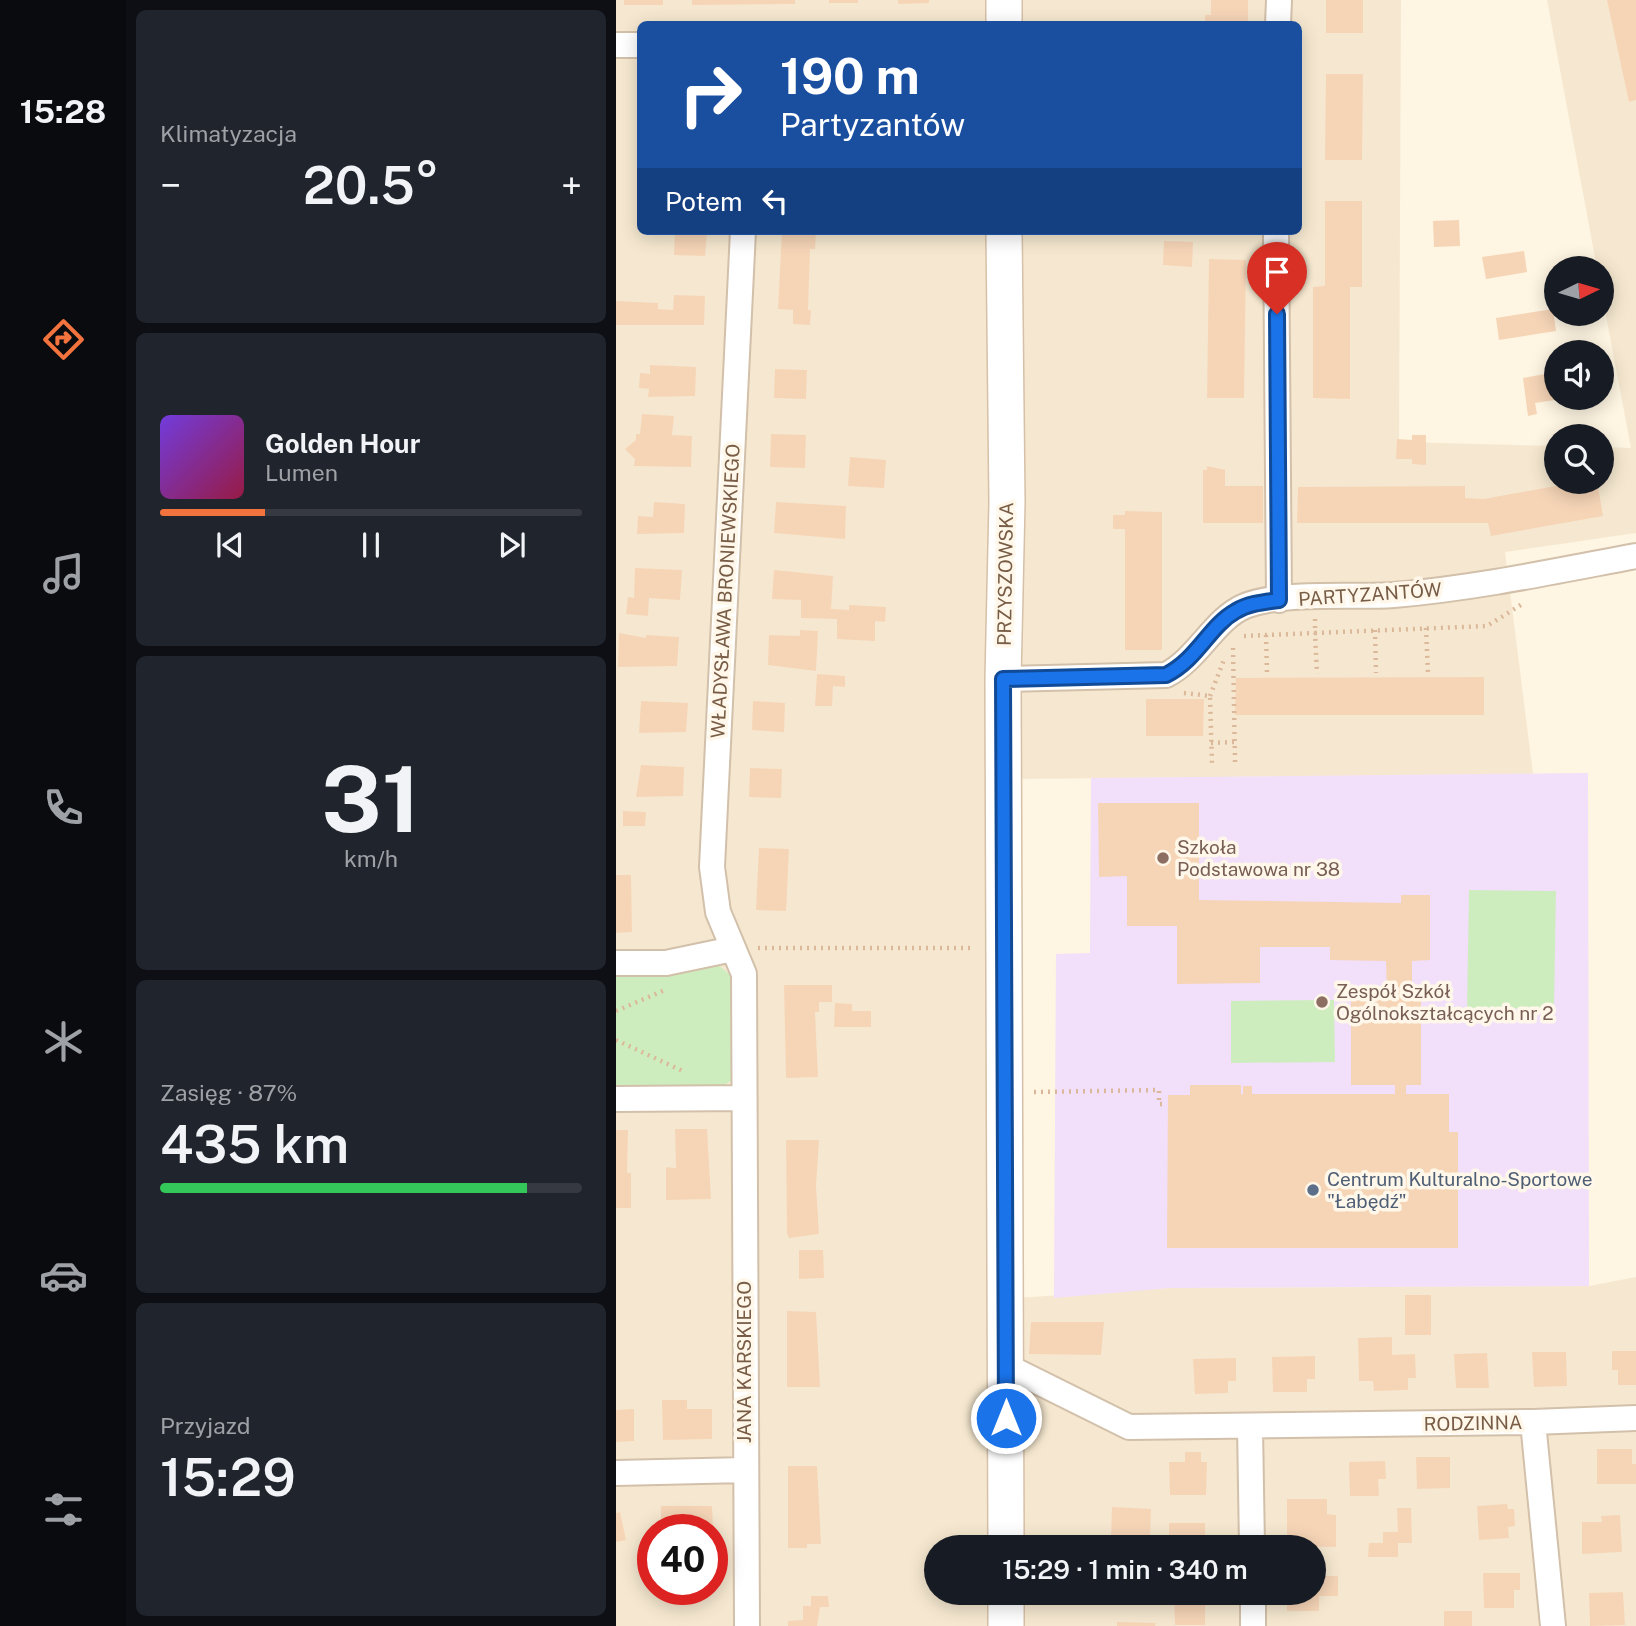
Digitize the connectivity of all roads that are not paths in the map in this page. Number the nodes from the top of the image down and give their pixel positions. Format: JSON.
{"nodes":[{"id":1,"x":1004,"y":0,"type":"edge"},
{"id":2,"x":1279,"y":0,"type":"edge"},
{"id":3,"x":1004,"y":21,"type":"edge"},
{"id":4,"x":1278,"y":21,"type":"edge"},
{"id":5,"x":616,"y":45,"type":"edge"},
{"id":6,"x":637,"y":45,"type":"edge"},
{"id":7,"x":743,"y":235,"type":"edge"},
{"id":8,"x":1004,"y":235,"type":"edge"},
{"id":9,"x":1276,"y":235,"type":"edge"},
{"id":10,"x":1636,"y":555,"type":"edge"},
{"id":11,"x":1279,"y":600,"type":"junction"},
{"id":12,"x":1003,"y":679,"type":"junction"},
{"id":13,"x":733,"y":948,"type":"junction"},
{"id":14,"x":616,"y":964,"type":"edge"},
{"id":15,"x":744,"y":1098,"type":"junction"},
{"id":16,"x":616,"y":1099,"type":"edge"},
{"id":17,"x":1006,"y":1366,"type":"junction"},
{"id":18,"x":1636,"y":1418,"type":"edge"},
{"id":19,"x":1533,"y":1422,"type":"junction"},
{"id":20,"x":1250,"y":1427,"type":"junction"},
{"id":21,"x":745,"y":1470,"type":"junction"},
{"id":22,"x":616,"y":1472,"type":"edge"},
{"id":23,"x":1006,"y":1535,"type":"edge"},
{"id":24,"x":1252,"y":1535,"type":"edge"},
{"id":25,"x":1006,"y":1605,"type":"edge"},
{"id":26,"x":1252,"y":1605,"type":"edge"},
{"id":27,"x":747,"y":1626,"type":"edge"},
{"id":28,"x":1006,"y":1626,"type":"edge"},
{"id":29,"x":1253,"y":1626,"type":"edge"},
{"id":30,"x":1553,"y":1626,"type":"edge"}],
"edges":[{"from":1,"to":3,"type":"street"},
{"from":2,"to":4,"type":"street"},
{"from":5,"to":6,"type":"street"},
{"from":7,"to":13,"type":"street","name":"WŁADYSŁAWA BRONIEWSKIEGO"},
{"from":8,"to":12,"type":"street","name":"PRZYSZOWSKA"},
{"from":9,"to":11,"type":"street"},
{"from":10,"to":11,"type":"street","name":"PARTYZANTÓW"},
{"from":11,"to":12,"type":"street","name":"PARTYZANTÓW"},
{"from":12,"to":17,"type":"street","name":"PRZYSZOWSKA"},
{"from":13,"to":14,"type":"street"},
{"from":13,"to":15,"type":"street","name":"WŁADYSŁAWA BRONIEWSKIEGO"},
{"from":15,"to":16,"type":"street"},
{"from":15,"to":21,"type":"street","name":"JANA KARSKIEGO"},
{"from":17,"to":20,"type":"street","name":"RODZINNA"},
{"from":17,"to":23,"type":"street","name":"PRZYSZOWSKA"},
{"from":18,"to":19,"type":"street"},
{"from":19,"to":20,"type":"street","name":"RODZINNA"},
{"from":19,"to":30,"type":"street","name":"RODZINNA"},
{"from":20,"to":24,"type":"street"},
{"from":21,"to":22,"type":"street"},
{"from":21,"to":27,"type":"street","name":"JANA KARSKIEGO"},
{"from":25,"to":28,"type":"street"},
{"from":26,"to":29,"type":"street"}]}
